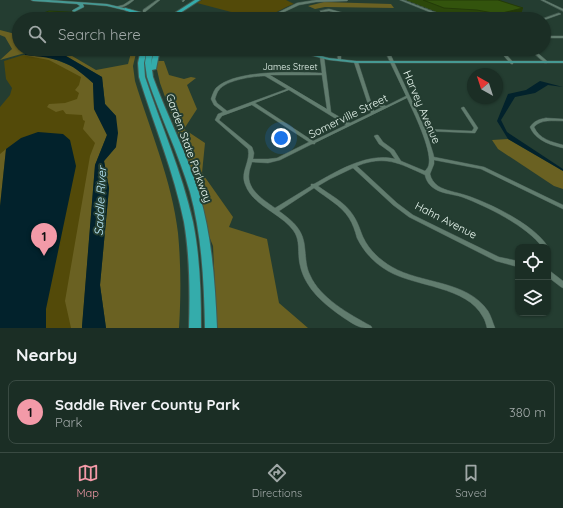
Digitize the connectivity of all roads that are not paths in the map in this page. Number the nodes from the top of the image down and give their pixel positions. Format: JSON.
{"nodes":[{"id":1,"x":33,"y":0,"type":"edge"},
{"id":2,"x":132,"y":0,"type":"edge"},
{"id":3,"x":158,"y":0,"type":"edge"},
{"id":4,"x":192,"y":0,"type":"edge"},
{"id":5,"x":198,"y":0,"type":"edge"},
{"id":6,"x":347,"y":0,"type":"edge"},
{"id":7,"x":403,"y":0,"type":"edge"},
{"id":8,"x":542,"y":0,"type":"edge"},
{"id":9,"x":49,"y":1,"type":"junction"},
{"id":10,"x":68,"y":1,"type":"edge"},
{"id":11,"x":76,"y":3,"type":"junction"},
{"id":12,"x":55,"y":6,"type":"dead end"},
{"id":13,"x":125,"y":8,"type":"junction"},
{"id":14,"x":74,"y":11,"type":"edge"},
{"id":15,"x":144,"y":11,"type":"joint"},
{"id":16,"x":321,"y":11,"type":"dead end"},
{"id":17,"x":135,"y":12,"type":"edge"},
{"id":18,"x":138,"y":12,"type":"edge"},
{"id":19,"x":177,"y":12,"type":"edge"},
{"id":20,"x":179,"y":12,"type":"edge"},
{"id":21,"x":278,"y":12,"type":"edge"},
{"id":22,"x":336,"y":12,"type":"edge"},
{"id":23,"x":433,"y":12,"type":"edge"},
{"id":24,"x":562,"y":13,"type":"edge"},
{"id":25,"x":551,"y":17,"type":"edge"},
{"id":26,"x":563,"y":37,"type":"edge"},
{"id":27,"x":551,"y":38,"type":"edge"},
{"id":28,"x":139,"y":56,"type":"edge"},
{"id":29,"x":143,"y":56,"type":"edge"},
{"id":30,"x":150,"y":56,"type":"edge"},
{"id":31,"x":155,"y":56,"type":"edge"},
{"id":32,"x":318,"y":56,"type":"edge"},
{"id":33,"x":340,"y":56,"type":"edge"},
{"id":34,"x":389,"y":56,"type":"edge"},
{"id":35,"x":506,"y":56,"type":"edge"},
{"id":36,"x":539,"y":56,"type":"edge"},
{"id":37,"x":322,"y":57,"type":"junction"},
{"id":38,"x":340,"y":60,"type":"junction"},
{"id":39,"x":356,"y":62,"type":"junction"},
{"id":40,"x":391,"y":62,"type":"junction"},
{"id":41,"x":546,"y":62,"type":"junction"},
{"id":42,"x":563,"y":62,"type":"edge"},
{"id":43,"x":512,"y":63,"type":"junction"},
{"id":44,"x":141,"y":70,"type":"junction"},
{"id":45,"x":264,"y":74,"type":"junction"},
{"id":46,"x":282,"y":74,"type":"junction"},
{"id":47,"x":324,"y":74,"type":"junction"},
{"id":48,"x":275,"y":81,"type":"junction"},
{"id":49,"x":289,"y":88,"type":"junction"},
{"id":50,"x":407,"y":97,"type":"junction"},
{"id":51,"x":159,"y":101,"type":"junction"},
{"id":52,"x":252,"y":103,"type":"junction"},
{"id":53,"x":370,"y":103,"type":"junction"},
{"id":54,"x":387,"y":107,"type":"junction"},
{"id":55,"x":463,"y":108,"type":"dead end"},
{"id":56,"x":329,"y":112,"type":"junction"},
{"id":57,"x":227,"y":113,"type":"junction"},
{"id":58,"x":373,"y":114,"type":"junction"},
{"id":59,"x":563,"y":120,"type":"edge"},
{"id":60,"x":350,"y":124,"type":"junction"},
{"id":61,"x":423,"y":130,"type":"junction"},
{"id":62,"x":376,"y":136,"type":"dead end"},
{"id":63,"x":313,"y":143,"type":"junction"},
{"id":64,"x":563,"y":147,"type":"edge"},
{"id":65,"x":432,"y":158,"type":"junction"},
{"id":66,"x":251,"y":160,"type":"junction"},
{"id":67,"x":399,"y":162,"type":"junction"},
{"id":68,"x":355,"y":167,"type":"junction"},
{"id":69,"x":427,"y":174,"type":"junction"},
{"id":70,"x":313,"y":186,"type":"junction"},
{"id":71,"x":563,"y":207,"type":"edge"},
{"id":72,"x":275,"y":211,"type":"junction"},
{"id":73,"x":543,"y":244,"type":"edge"},
{"id":74,"x":515,"y":263,"type":"edge"},
{"id":75,"x":551,"y":275,"type":"edge"},
{"id":76,"x":563,"y":285,"type":"edge"},
{"id":77,"x":195,"y":328,"type":"edge"},
{"id":78,"x":210,"y":328,"type":"edge"},
{"id":79,"x":368,"y":328,"type":"edge"},
{"id":80,"x":491,"y":328,"type":"edge"}],
"edges":[{"from":1,"to":9,"type":"main road"},
{"from":2,"to":13,"type":"street"},
{"from":3,"to":15,"type":"street"},
{"from":4,"to":19,"type":"highway"},
{"from":5,"to":20,"type":"highway"},
{"from":6,"to":21,"type":"street"},
{"from":7,"to":23,"type":"street"},
{"from":8,"to":24,"type":"street"},
{"from":9,"to":10,"type":"main road"},
{"from":9,"to":12,"type":"main road"},
{"from":10,"to":11,"type":"main road"},
{"from":10,"to":13,"type":"main road"},
{"from":11,"to":13,"type":"main road"},
{"from":11,"to":14,"type":"main road"},
{"from":13,"to":15,"type":"main road"},
{"from":13,"to":17,"type":"highway"},
{"from":13,"to":18,"type":"main road"},
{"from":16,"to":22,"type":"street"},
{"from":24,"to":25,"type":"street"},
{"from":26,"to":27,"type":"street"},
{"from":28,"to":44,"type":"highway"},
{"from":29,"to":44,"type":"highway","name":"Garden State Parkway"},
{"from":30,"to":51,"type":"highway","name":"Garden State Parkway"},
{"from":31,"to":51,"type":"highway"},
{"from":32,"to":37,"type":"main road"},
{"from":33,"to":38,"type":"street"},
{"from":34,"to":40,"type":"street","name":"Harvey Avenue"},
{"from":35,"to":43,"type":"street"},
{"from":36,"to":41,"type":"street"},
{"from":37,"to":38,"type":"main road"},
{"from":37,"to":47,"type":"street"},
{"from":38,"to":39,"type":"main road"},
{"from":39,"to":40,"type":"main road"},
{"from":39,"to":53,"type":"street"},
{"from":40,"to":43,"type":"main road"},
{"from":40,"to":50,"type":"street","name":"Harvey Avenue"},
{"from":41,"to":42,"type":"main road"},
{"from":41,"to":43,"type":"main road"},
{"from":44,"to":77,"type":"highway","name":"Garden State Parkway"},
{"from":45,"to":46,"type":"street","name":"James Street"},
{"from":45,"to":48,"type":"street"},
{"from":45,"to":57,"type":"street","name":"James Street"},
{"from":46,"to":47,"type":"street","name":"James Street"},
{"from":46,"to":48,"type":"street"},
{"from":47,"to":56,"type":"street"},
{"from":48,"to":49,"type":"street"},
{"from":49,"to":52,"type":"street"},
{"from":49,"to":56,"type":"street"},
{"from":50,"to":54,"type":"street","name":"Somerville Street"},
{"from":50,"to":61,"type":"street","name":"Harvey Avenue"},
{"from":51,"to":78,"type":"highway","name":"Garden State Parkway"},
{"from":52,"to":57,"type":"street"},
{"from":52,"to":63,"type":"street"},
{"from":53,"to":54,"type":"street"},
{"from":53,"to":58,"type":"street"},
{"from":54,"to":58,"type":"street","name":"Somerville Street"},
{"from":55,"to":61,"type":"street"},
{"from":56,"to":60,"type":"street"},
{"from":57,"to":66,"type":"street"},
{"from":58,"to":60,"type":"street","name":"Somerville Street"},
{"from":59,"to":64,"type":"street"},
{"from":60,"to":63,"type":"street","name":"Somerville Street"},
{"from":61,"to":65,"type":"street","name":"Harvey Avenue"},
{"from":62,"to":67,"type":"street"},
{"from":63,"to":66,"type":"street","name":"Somerville Street"},
{"from":65,"to":69,"type":"street","name":"Harvey Avenue"},
{"from":65,"to":71,"type":"street"},
{"from":66,"to":72,"type":"street"},
{"from":67,"to":68,"type":"street"},
{"from":67,"to":69,"type":"street"},
{"from":68,"to":70,"type":"street"},
{"from":68,"to":74,"type":"street","name":"Hahn Avenue"},
{"from":69,"to":73,"type":"street"},
{"from":70,"to":72,"type":"street"},
{"from":70,"to":80,"type":"street"},
{"from":72,"to":79,"type":"street"},
{"from":75,"to":76,"type":"street"}]}
